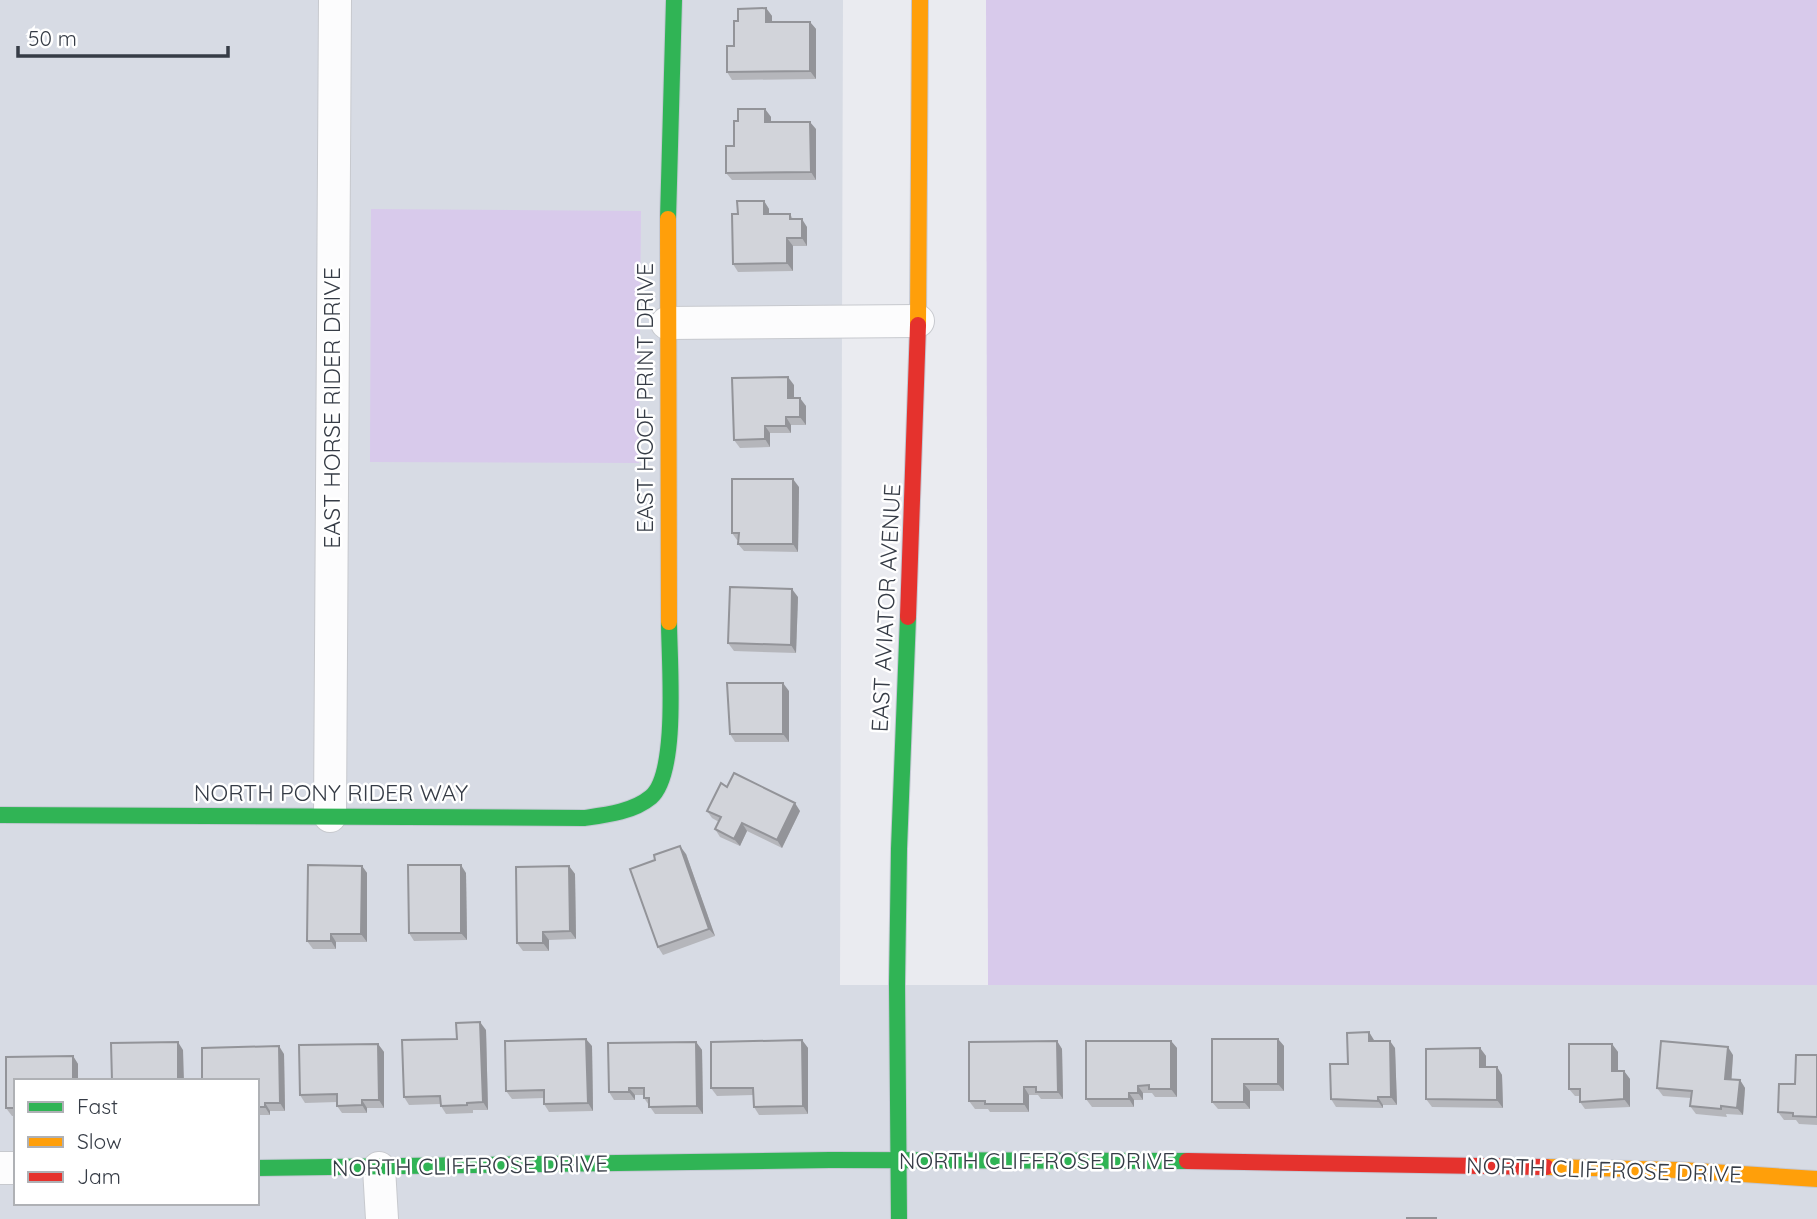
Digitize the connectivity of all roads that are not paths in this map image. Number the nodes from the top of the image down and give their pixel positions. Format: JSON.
{"nodes":[{"id":1,"x":335,"y":0,"type":"edge"},
{"id":2,"x":674,"y":0,"type":"edge"},
{"id":3,"x":920,"y":0,"type":"edge"},
{"id":4,"x":918,"y":321,"type":"junction"},
{"id":5,"x":667,"y":323,"type":"junction"},
{"id":6,"x":656,"y":794,"type":"joint"},
{"id":7,"x":0,"y":815,"type":"edge"},
{"id":8,"x":330,"y":816,"type":"junction"},
{"id":9,"x":898,"y":1160,"type":"junction"},
{"id":10,"x":259,"y":1168,"type":"edge"},
{"id":11,"x":379,"y":1168,"type":"junction"},
{"id":12,"x":1817,"y":1179,"type":"edge"},
{"id":13,"x":382,"y":1219,"type":"edge"},
{"id":14,"x":899,"y":1219,"type":"edge"}],
"edges":[{"from":1,"to":8,"type":"street","name":"EAST HORSE RIDER DRIVE"},
{"from":2,"to":5,"type":"street","name":"EAST HOOF PRINT DRIVE"},
{"from":3,"to":4,"type":"street","name":"EAST AVIATOR AVENUE"},
{"from":4,"to":5,"type":"street"},
{"from":4,"to":9,"type":"street","name":"EAST AVIATOR AVENUE"},
{"from":5,"to":6,"type":"street","name":"EAST HOOF PRINT DRIVE"},
{"from":6,"to":8,"type":"street","name":"NORTH PONY RIDER WAY"},
{"from":7,"to":8,"type":"street","name":"NORTH PONY RIDER WAY"},
{"from":9,"to":11,"type":"street","name":"NORTH CLIFFROSE DRIVE"},
{"from":9,"to":12,"type":"street","name":"NORTH CLIFFROSE DRIVE"},
{"from":9,"to":14,"type":"street","name":"EAST AVIATOR AVENUE"},
{"from":10,"to":11,"type":"street","name":"NORTH CLIFFROSE DRIVE"},
{"from":11,"to":13,"type":"street"}]}
